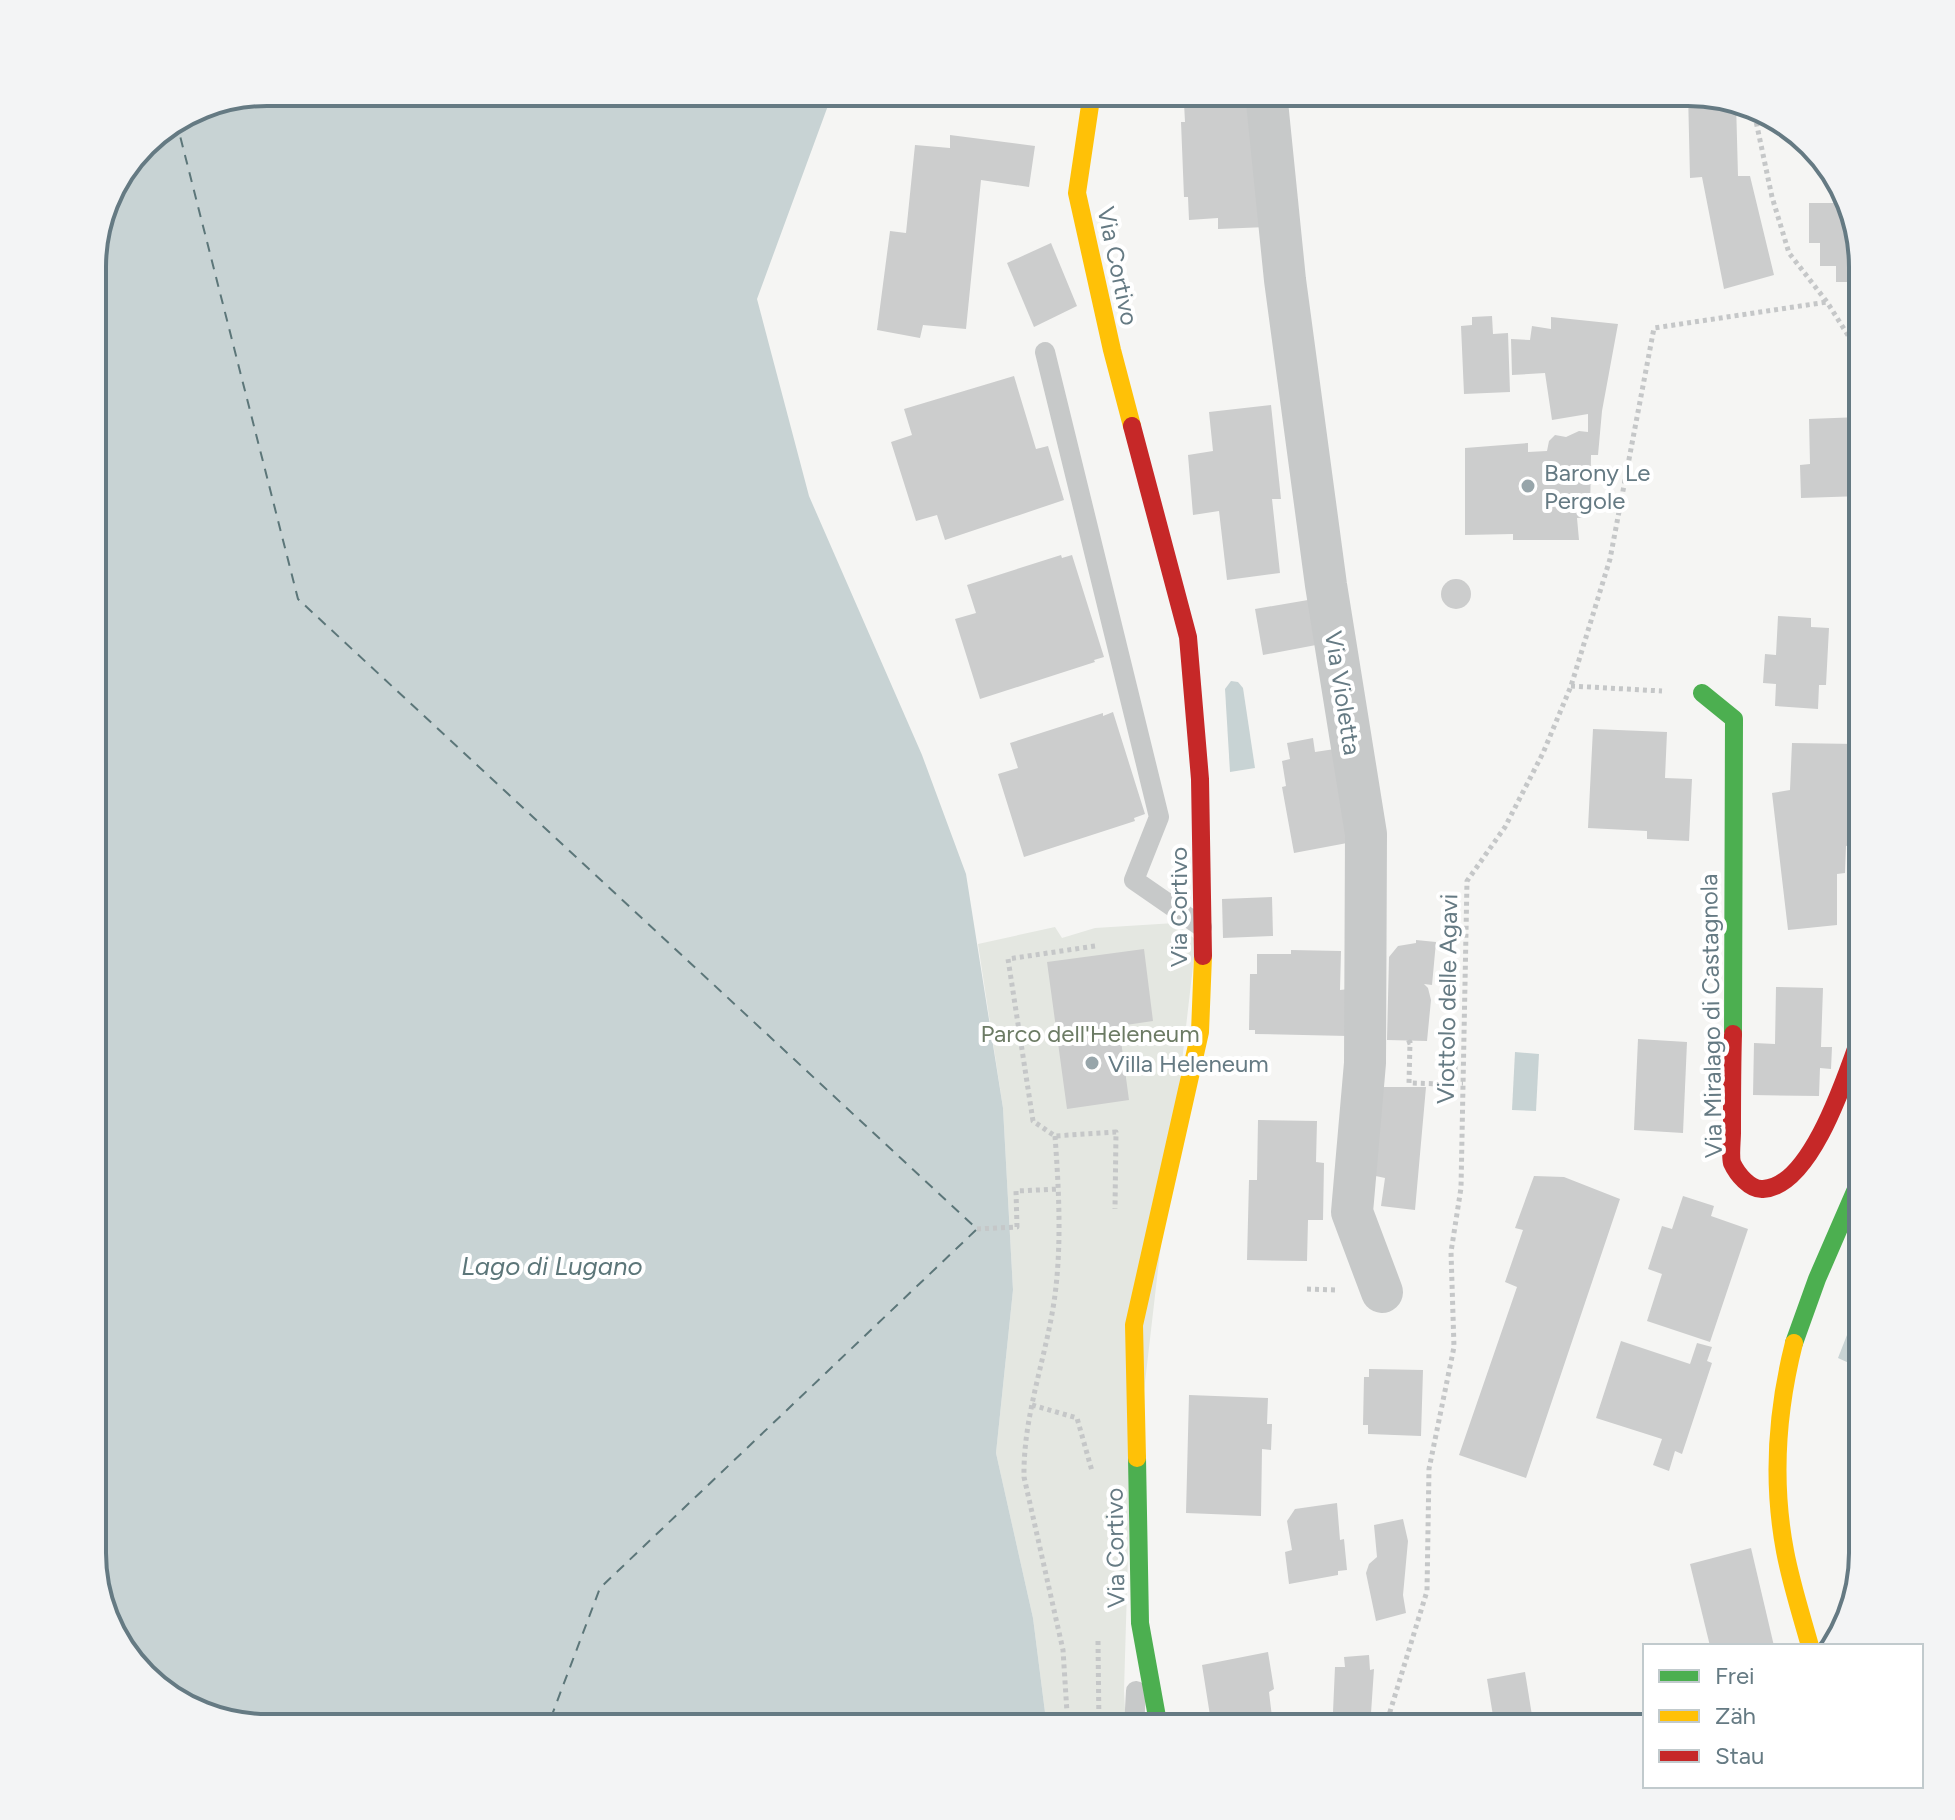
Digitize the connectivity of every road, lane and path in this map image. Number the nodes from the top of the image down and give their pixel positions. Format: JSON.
{"nodes":[{"id":1,"x":1090,"y":106,"type":"edge"},
{"id":2,"x":1267,"y":106,"type":"edge"},
{"id":3,"x":1756,"y":121,"type":"edge"},
{"id":4,"x":1827,"y":302,"type":"junction"},
{"id":5,"x":1849,"y":337,"type":"edge"},
{"id":6,"x":1045,"y":352,"type":"dead end"},
{"id":7,"x":1571,"y":686,"type":"junction"},
{"id":8,"x":1702,"y":693,"type":"joint"},
{"id":9,"x":1202,"y":927,"type":"junction"},
{"id":10,"x":1095,"y":946,"type":"dead end"},
{"id":11,"x":1400,"y":1043,"type":"dead end"},
{"id":12,"x":1849,"y":1066,"type":"edge"},
{"id":13,"x":1463,"y":1083,"type":"junction"},
{"id":14,"x":1116,"y":1132,"type":"dead end"},
{"id":15,"x":1055,"y":1136,"type":"junction"},
{"id":16,"x":1059,"y":1189,"type":"junction"},
{"id":17,"x":1849,"y":1205,"type":"edge"},
{"id":18,"x":977,"y":1229,"type":"dead end"},
{"id":19,"x":1382,"y":1292,"type":"dead end"},
{"id":20,"x":1032,"y":1405,"type":"junction"},
{"id":21,"x":1077,"y":1418,"type":"dead end"},
{"id":22,"x":1140,"y":1623,"type":"junction"},
{"id":23,"x":1809,"y":1644,"type":"edge"},
{"id":24,"x":1067,"y":1714,"type":"edge"},
{"id":25,"x":1135,"y":1714,"type":"edge"},
{"id":26,"x":1156,"y":1714,"type":"edge"},
{"id":27,"x":1389,"y":1714,"type":"edge"}],
"edges":[{"from":1,"to":9,"type":"street","name":"Via Cortivo"},
{"from":2,"to":19,"type":"street","name":"Via Violetta"},
{"from":3,"to":4,"type":"path"},
{"from":4,"to":5,"type":"path"},
{"from":4,"to":7,"type":"path","name":"Viottolo delle Agavi"},
{"from":6,"to":9,"type":"lane"},
{"from":7,"to":8,"type":"path"},
{"from":7,"to":13,"type":"path","name":"Viottolo delle Agavi"},
{"from":8,"to":12,"type":"street","name":"Via Miralago di Castagnola"},
{"from":9,"to":22,"type":"street","name":"Via Cortivo"},
{"from":10,"to":15,"type":"path"},
{"from":11,"to":13,"type":"path"},
{"from":13,"to":27,"type":"path","name":"Viottolo delle Agavi"},
{"from":14,"to":15,"type":"path"},
{"from":15,"to":16,"type":"path"},
{"from":16,"to":18,"type":"path"},
{"from":16,"to":20,"type":"path"},
{"from":17,"to":23,"type":"street"},
{"from":20,"to":21,"type":"path"},
{"from":20,"to":24,"type":"path"},
{"from":22,"to":25,"type":"lane"},
{"from":22,"to":26,"type":"street","name":"Via Cortivo"}]}
